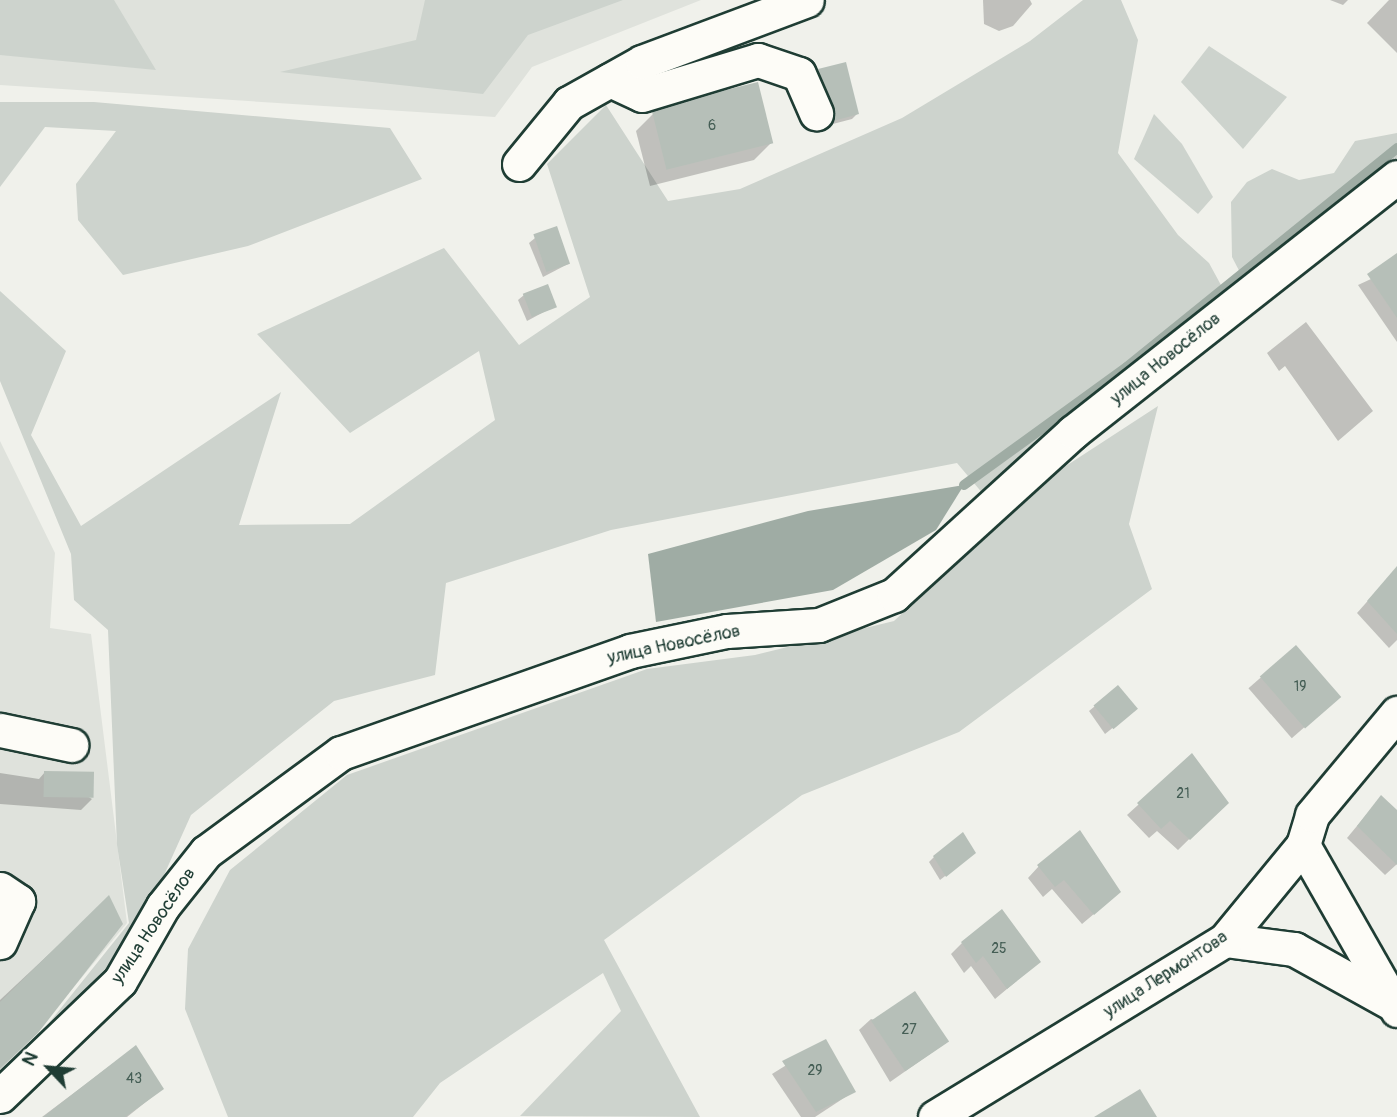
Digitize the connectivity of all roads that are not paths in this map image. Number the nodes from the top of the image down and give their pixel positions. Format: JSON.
{"nodes":[{"id":1,"x":807,"y":0,"type":"edge"},
{"id":2,"x":610,"y":80,"type":"junction"},
{"id":3,"x":816,"y":113,"type":"dead end"},
{"id":4,"x":519,"y":164,"type":"dead end"},
{"id":5,"x":1397,"y":177,"type":"edge"},
{"id":6,"x":1397,"y":713,"type":"edge"},
{"id":7,"x":0,"y":730,"type":"edge"},
{"id":8,"x":71,"y":745,"type":"dead end"},
{"id":9,"x":1303,"y":845,"type":"junction"},
{"id":10,"x":0,"y":889,"type":"edge"},
{"id":11,"x":1225,"y":940,"type":"junction"},
{"id":12,"x":0,"y":942,"type":"edge"},
{"id":13,"x":1395,"y":1007,"type":"edge"},
{"id":14,"x":0,"y":1096,"type":"edge"},
{"id":15,"x":935,"y":1117,"type":"edge"}],
"edges":[{"from":1,"to":2,"type":"street"},
{"from":2,"to":3,"type":"street"},
{"from":2,"to":4,"type":"street"},
{"from":5,"to":14,"type":"street","name":"улица Новосёлов"},
{"from":6,"to":9,"type":"street","name":"улица Лермонтова"},
{"from":7,"to":8,"type":"street"},
{"from":9,"to":11,"type":"street","name":"улица Лермонтова"},
{"from":9,"to":13,"type":"street"},
{"from":10,"to":12,"type":"street"},
{"from":11,"to":13,"type":"street"},
{"from":11,"to":15,"type":"street","name":"улица Лермонтова"}]}
